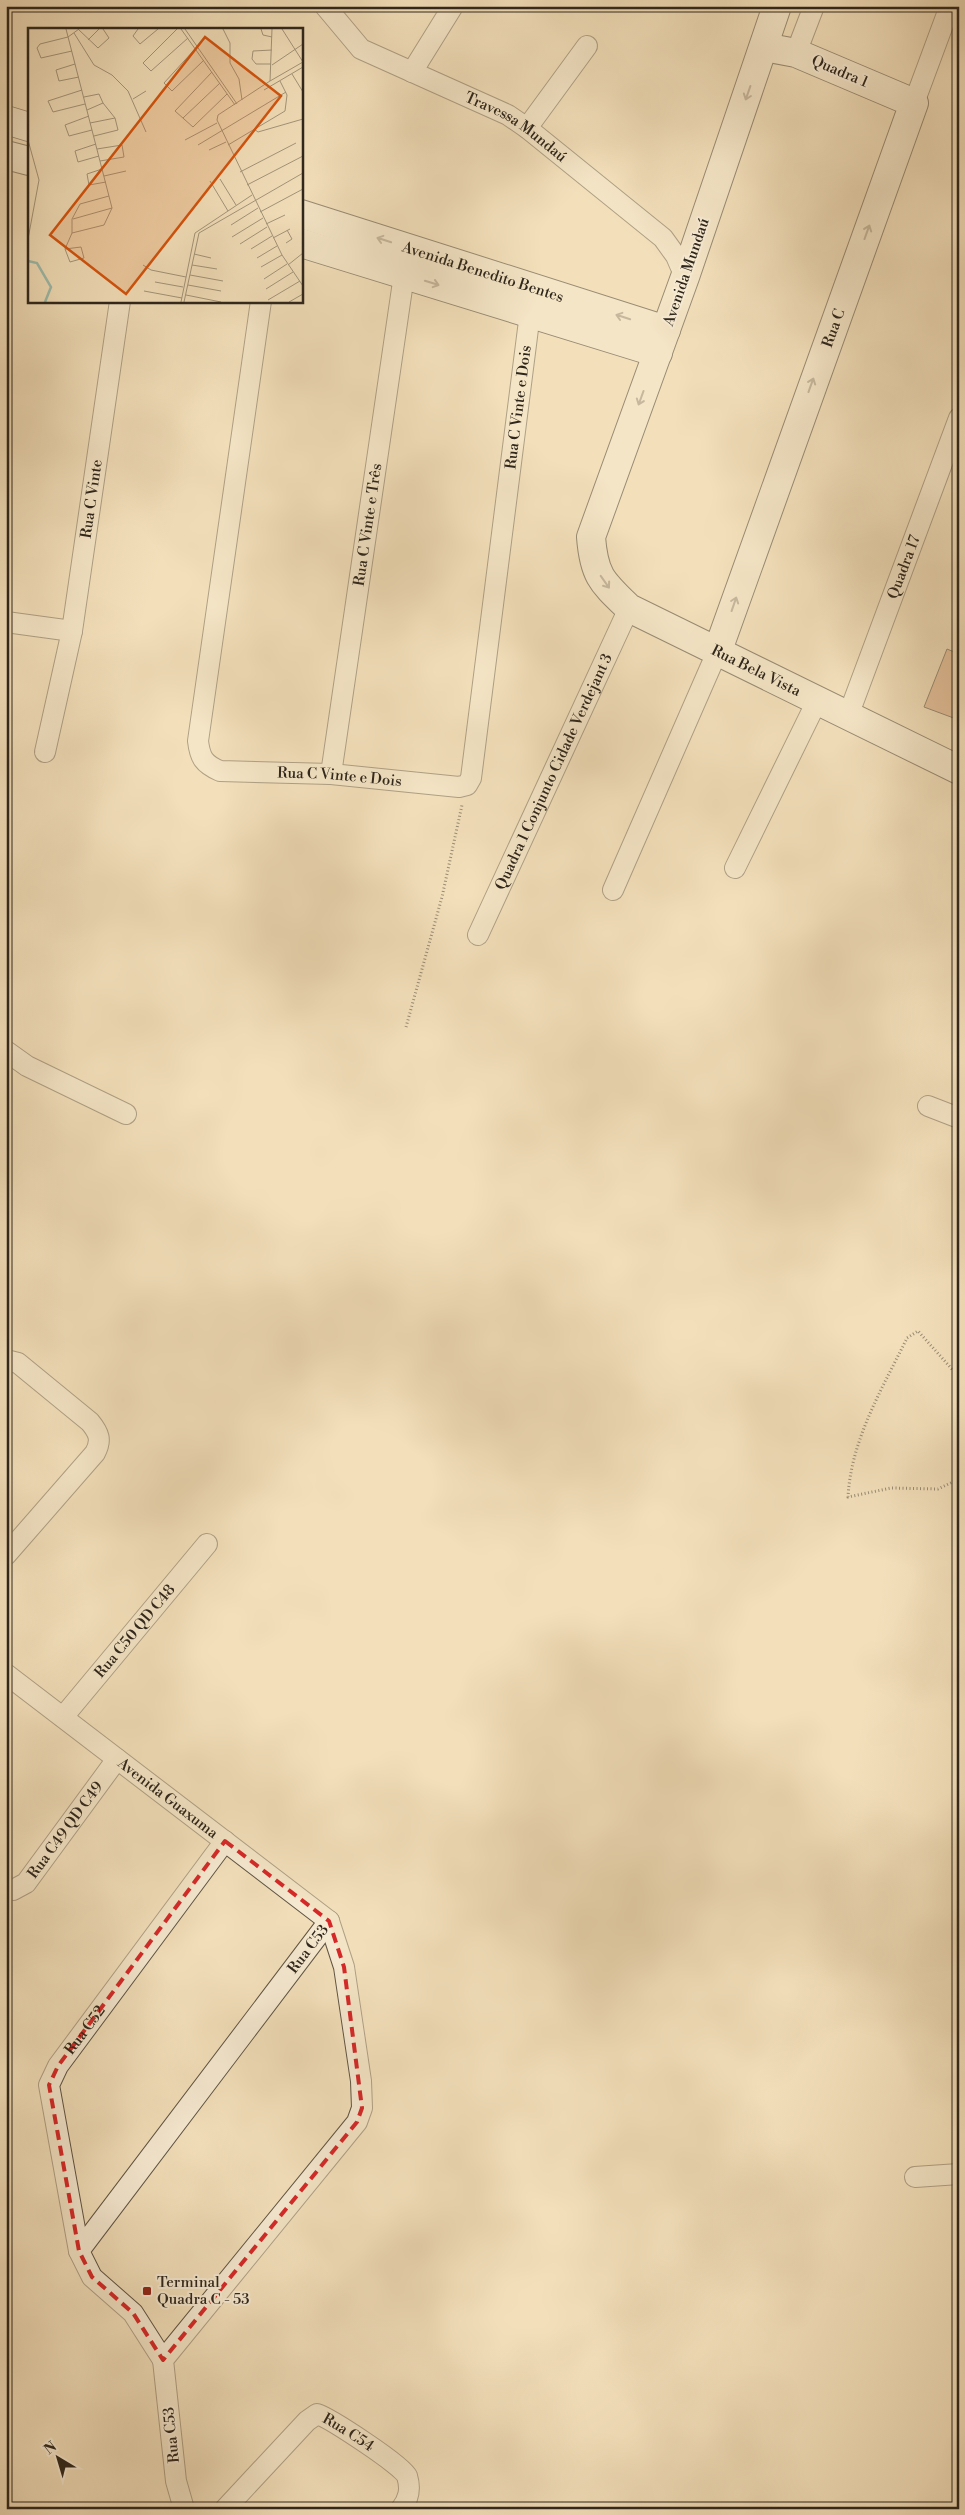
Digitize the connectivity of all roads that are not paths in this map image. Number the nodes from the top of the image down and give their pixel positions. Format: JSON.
{"nodes":[{"id":1,"x":325,"y":6,"type":"edge"},
{"id":2,"x":453,"y":6,"type":"edge"},
{"id":3,"x":777,"y":6,"type":"edge"},
{"id":4,"x":814,"y":6,"type":"edge"},
{"id":5,"x":950,"y":6,"type":"edge"},
{"id":6,"x":587,"y":46,"type":"dead end"},
{"id":7,"x":764,"y":47,"type":"junction"},
{"id":8,"x":796,"y":53,"type":"junction"},
{"id":9,"x":412,"y":72,"type":"junction"},
{"id":10,"x":914,"y":102,"type":"junction"},
{"id":11,"x":6,"y":120,"type":"edge"},
{"id":12,"x":28,"y":127,"type":"edge"},
{"id":13,"x":527,"y":128,"type":"junction"},
{"id":14,"x":6,"y":155,"type":"edge"},
{"id":15,"x":28,"y":161,"type":"edge"},
{"id":16,"x":302,"y":214,"type":"edge"},
{"id":17,"x":302,"y":243,"type":"edge"},
{"id":18,"x":404,"y":275,"type":"junction"},
{"id":19,"x":685,"y":277,"type":"junction"},
{"id":20,"x":120,"y":302,"type":"edge"},
{"id":21,"x":261,"y":302,"type":"edge"},
{"id":22,"x":530,"y":313,"type":"junction"},
{"id":23,"x":662,"y":341,"type":"junction"},
{"id":24,"x":958,"y":424,"type":"edge"},
{"id":25,"x":591,"y":537,"type":"joint"},
{"id":26,"x":629,"y":608,"type":"junction"},
{"id":27,"x":6,"y":622,"type":"edge"},
{"id":28,"x":72,"y":630,"type":"junction"},
{"id":29,"x":718,"y":650,"type":"junction"},
{"id":30,"x":817,"y":701,"type":"junction"},
{"id":31,"x":848,"y":716,"type":"junction"},
{"id":32,"x":45,"y":752,"type":"dead end"},
{"id":33,"x":959,"y":770,"type":"edge"},
{"id":34,"x":331,"y":774,"type":"junction"},
{"id":35,"x":735,"y":868,"type":"dead end"},
{"id":36,"x":613,"y":890,"type":"dead end"},
{"id":37,"x":478,"y":935,"type":"dead end"},
{"id":38,"x":6,"y":1051,"type":"edge"},
{"id":39,"x":928,"y":1106,"type":"dead end"},
{"id":40,"x":126,"y":1114,"type":"dead end"},
{"id":41,"x":959,"y":1118,"type":"edge"},
{"id":42,"x":6,"y":1360,"type":"edge"},
{"id":43,"x":207,"y":1544,"type":"dead end"},
{"id":44,"x":6,"y":1556,"type":"edge"},
{"id":45,"x":7,"y":1676,"type":"edge"},
{"id":46,"x":63,"y":1717,"type":"junction"},
{"id":47,"x":117,"y":1759,"type":"junction"},
{"id":48,"x":225,"y":1842,"type":"junction"},
{"id":49,"x":6,"y":1888,"type":"edge"},
{"id":50,"x":329,"y":1921,"type":"junction"},
{"id":51,"x":959,"y":2174,"type":"edge"},
{"id":52,"x":915,"y":2176,"type":"dead end"},
{"id":53,"x":79,"y":2251,"type":"junction"},
{"id":54,"x":163,"y":2360,"type":"junction"},
{"id":55,"x":184,"y":2509,"type":"edge"},
{"id":56,"x":225,"y":2509,"type":"edge"},
{"id":57,"x":401,"y":2509,"type":"edge"}],
"edges":[{"from":1,"to":9,"type":"street","name":"Travessa Mundaú"},
{"from":2,"to":9,"type":"street"},
{"from":3,"to":7,"type":"street","name":"Avenida Mundaú"},
{"from":4,"to":8,"type":"street"},
{"from":5,"to":10,"type":"street","name":"Rua C"},
{"from":6,"to":13,"type":"street"},
{"from":7,"to":8,"type":"street","name":"Quadra 1"},
{"from":7,"to":19,"type":"street","name":"Avenida Mundaú","one_way":true},
{"from":8,"to":10,"type":"street","name":"Quadra 1"},
{"from":9,"to":13,"type":"street","name":"Travessa Mundaú"},
{"from":29,"to":10,"type":"street","name":"Rua C","one_way":true},
{"from":11,"to":12,"type":"street"},
{"from":13,"to":19,"type":"street","name":"Travessa Mundaú"},
{"from":14,"to":15,"type":"street"},
{"from":23,"to":16,"type":"street","name":"Avenida Benedito Bentes","one_way":true},
{"from":17,"to":18,"type":"street","name":"Avenida Benedito Bentes"},
{"from":18,"to":22,"type":"street","name":"Avenida Benedito Bentes","one_way":true},
{"from":18,"to":34,"type":"street","name":"Rua C Vinte e Três"},
{"from":19,"to":23,"type":"street","name":"Avenida Mundaú"},
{"from":20,"to":28,"type":"street","name":"Rua C Vinte"},
{"from":21,"to":34,"type":"street","name":"Rua C Vinte e Dois"},
{"from":22,"to":23,"type":"street","name":"Avenida Benedito Bentes"},
{"from":22,"to":34,"type":"street","name":"Rua C Vinte e Dois"},
{"from":23,"to":25,"type":"street","name":"Avenida Mundaú","one_way":true},
{"from":24,"to":31,"type":"street","name":"Quadra 17"},
{"from":25,"to":26,"type":"street","name":"Rua Bela Vista","one_way":true},
{"from":26,"to":29,"type":"street","name":"Rua Bela Vista"},
{"from":26,"to":37,"type":"street","name":"Quadra 1 Conjunto Cidade Verdejant 3"},
{"from":27,"to":28,"type":"street"},
{"from":28,"to":32,"type":"street","name":"Rua C Vinte"},
{"from":29,"to":30,"type":"street","name":"Rua Bela Vista"},
{"from":29,"to":36,"type":"street"},
{"from":30,"to":31,"type":"street","name":"Rua Bela Vista"},
{"from":30,"to":35,"type":"street"},
{"from":31,"to":33,"type":"street","name":"Rua Bela Vista"},
{"from":38,"to":40,"type":"street"},
{"from":39,"to":41,"type":"street"},
{"from":42,"to":44,"type":"street"},
{"from":43,"to":46,"type":"street","name":"Rua C50 QD C48"},
{"from":45,"to":46,"type":"street","name":"Avenida Guaxuma"},
{"from":46,"to":47,"type":"street","name":"Avenida Guaxuma"},
{"from":47,"to":48,"type":"street","name":"Avenida Guaxuma"},
{"from":47,"to":49,"type":"street","name":"Rua C49 QD C49"},
{"from":48,"to":50,"type":"street","name":"Avenida Guaxuma"},
{"from":48,"to":53,"type":"street","name":"Rua C52"},
{"from":50,"to":53,"type":"street","name":"Rua C53"},
{"from":50,"to":54,"type":"street","name":"Rua C53"},
{"from":51,"to":52,"type":"street"},
{"from":53,"to":54,"type":"street","name":"Rua C53"},
{"from":54,"to":55,"type":"street","name":"Rua C53"},
{"from":56,"to":57,"type":"street","name":"Rua C54"}]}
